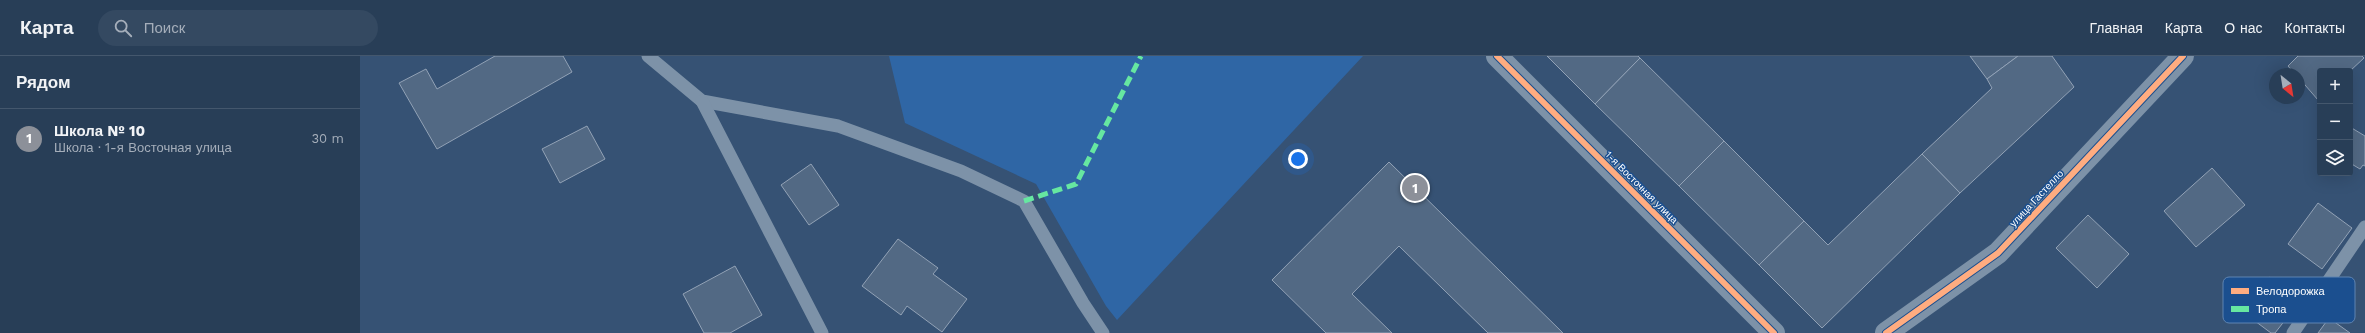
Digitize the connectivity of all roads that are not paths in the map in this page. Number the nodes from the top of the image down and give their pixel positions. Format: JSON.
{"nodes":[{"id":1,"x":648,"y":56,"type":"edge"},
{"id":2,"x":1497,"y":56,"type":"edge"},
{"id":3,"x":2184,"y":56,"type":"edge"},
{"id":4,"x":702,"y":101,"type":"junction"},
{"id":5,"x":2365,"y":227,"type":"edge"},
{"id":6,"x":2331,"y":277,"type":"edge"},
{"id":7,"x":2300,"y":323,"type":"edge"},
{"id":8,"x":822,"y":333,"type":"edge"},
{"id":9,"x":1104,"y":333,"type":"edge"},
{"id":10,"x":1774,"y":333,"type":"edge"},
{"id":11,"x":1886,"y":333,"type":"edge"},
{"id":12,"x":2293,"y":333,"type":"edge"}],
"edges":[{"from":1,"to":4,"type":"lane"},
{"from":2,"to":10,"type":"street","name":"1-я Восточная улица"},
{"from":3,"to":11,"type":"street","name":"улица Гастелло"},
{"from":4,"to":8,"type":"lane"},
{"from":4,"to":9,"type":"lane"},
{"from":5,"to":6,"type":"lane"},
{"from":7,"to":12,"type":"lane"}]}
